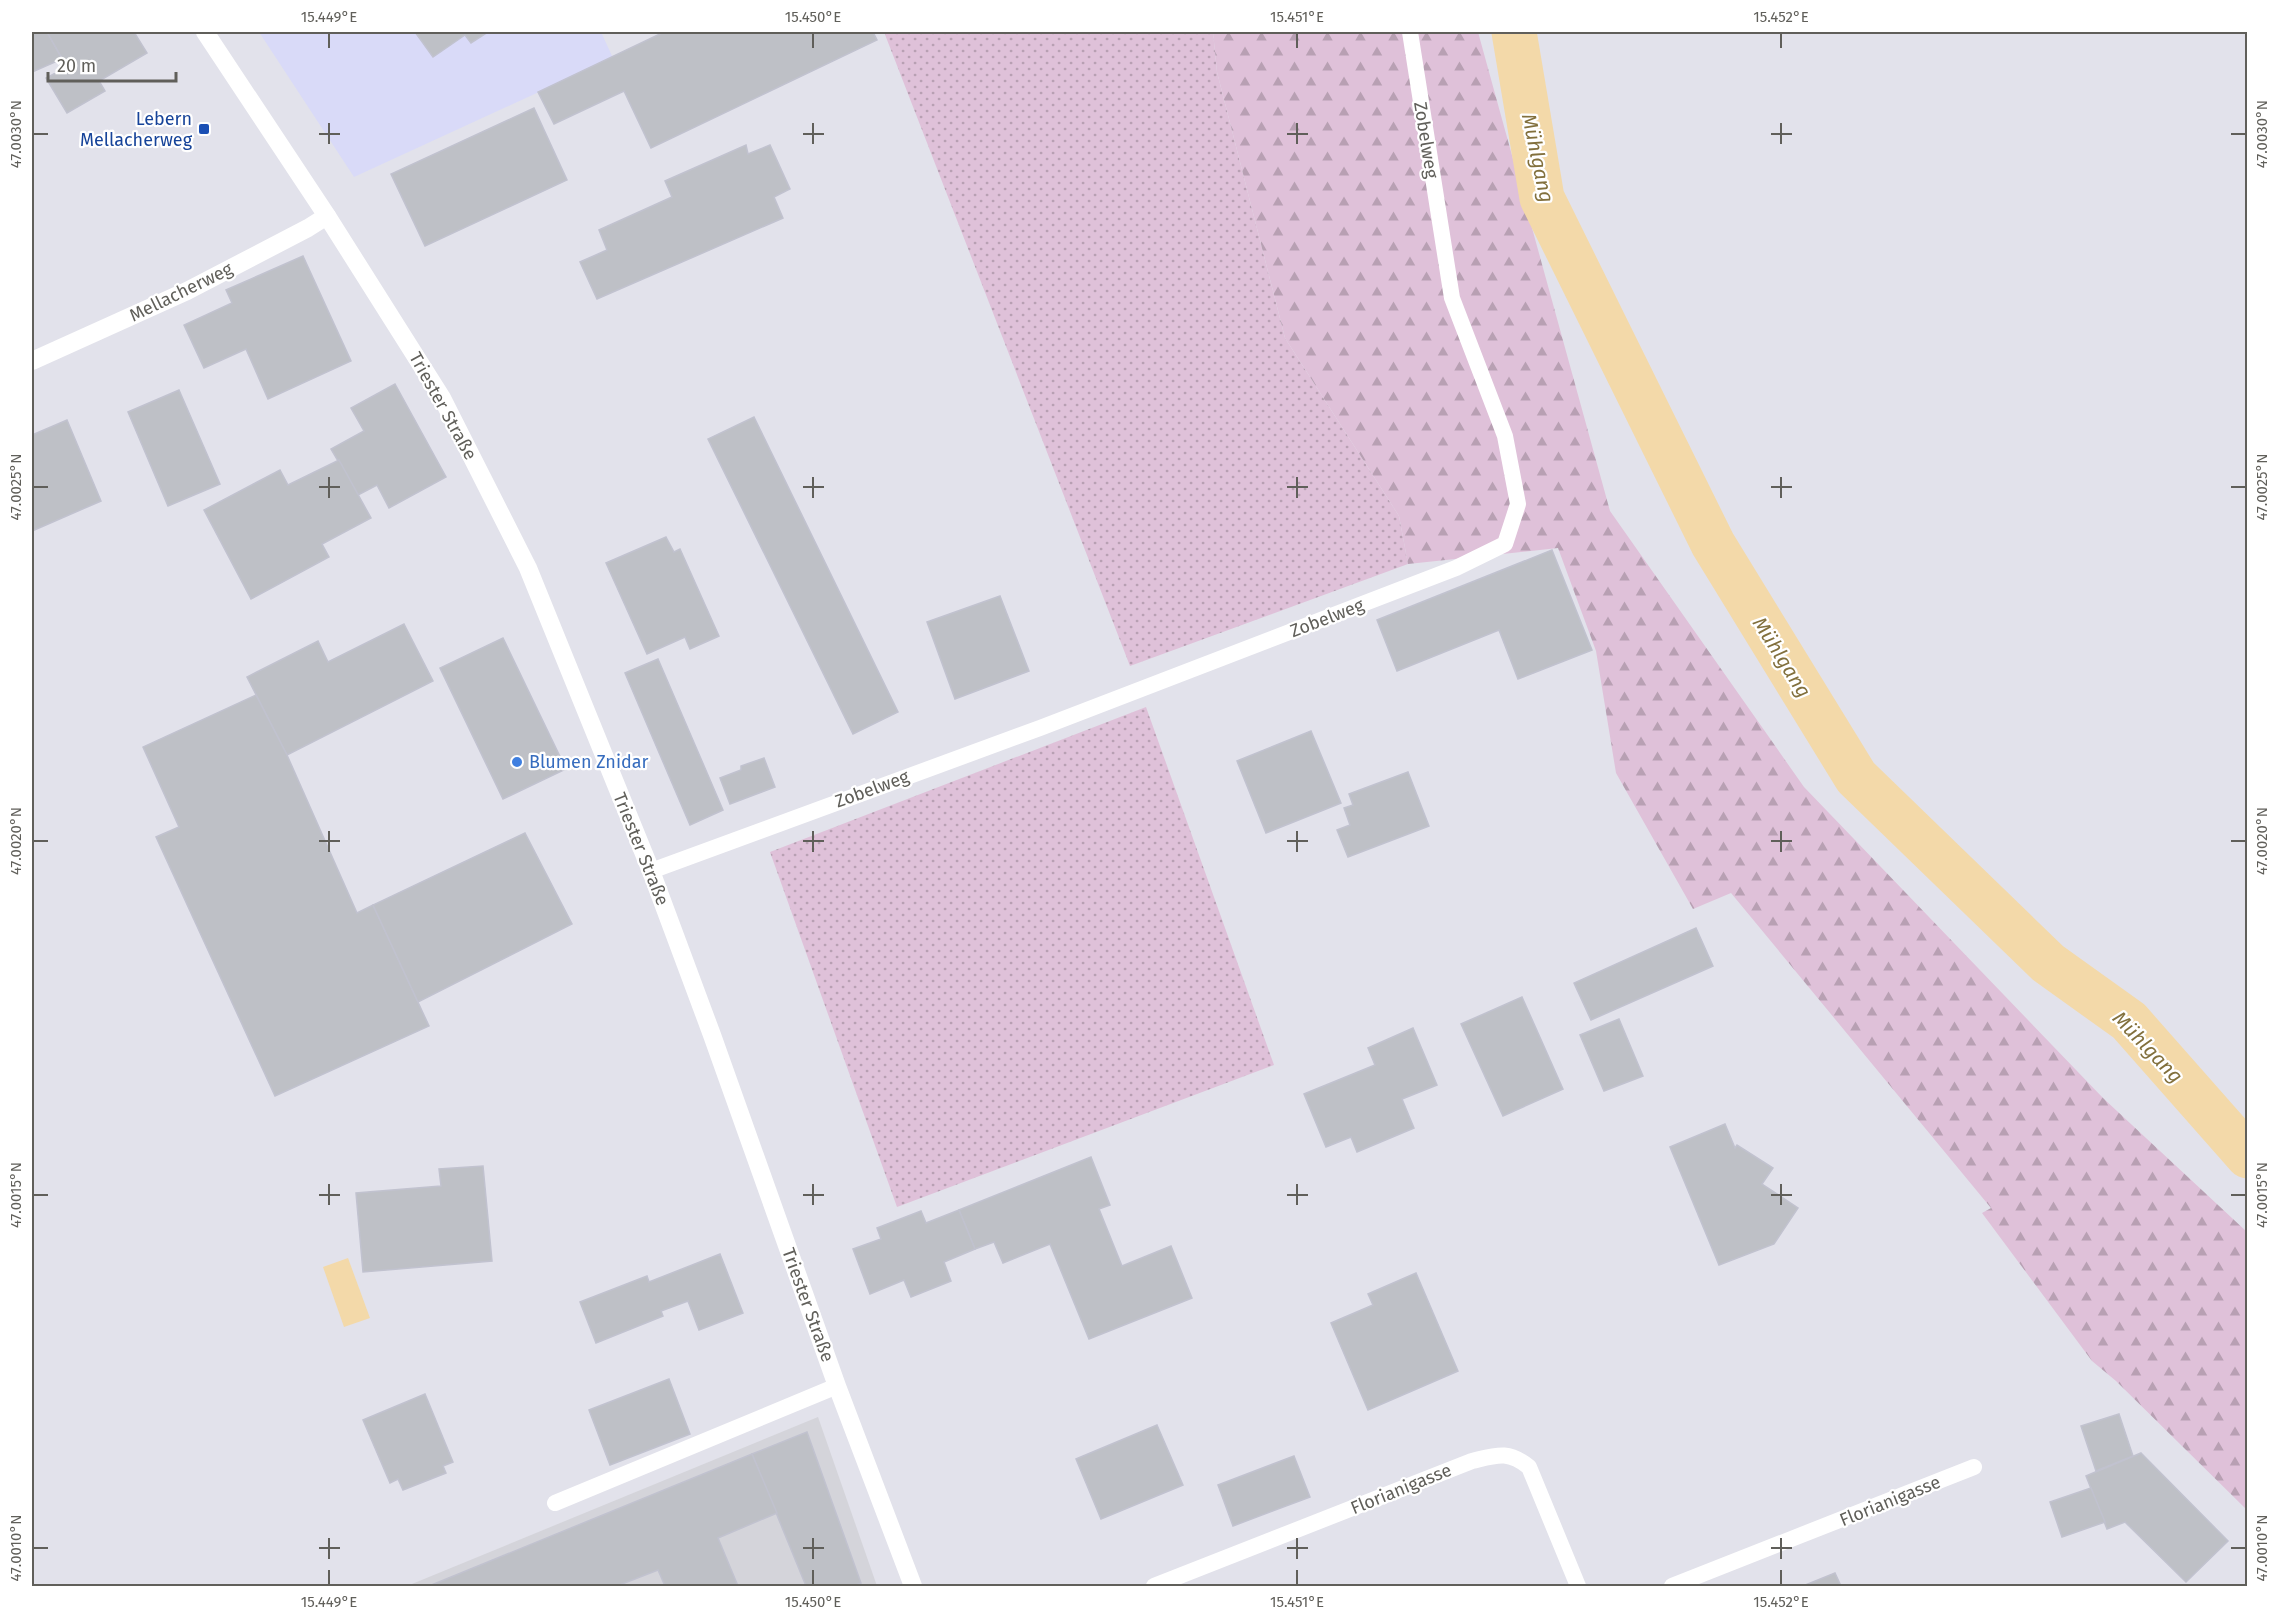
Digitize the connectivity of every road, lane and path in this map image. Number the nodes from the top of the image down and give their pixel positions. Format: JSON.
{"nodes":[{"id":1,"x":205,"y":32,"type":"edge"},
{"id":2,"x":1410,"y":32,"type":"edge"},
{"id":3,"x":327,"y":216,"type":"junction"},
{"id":4,"x":32,"y":361,"type":"edge"},
{"id":5,"x":651,"y":871,"type":"junction"},
{"id":6,"x":837,"y":1386,"type":"junction"},
{"id":7,"x":1974,"y":1467,"type":"dead end"},
{"id":8,"x":555,"y":1503,"type":"dead end"},
{"id":9,"x":914,"y":1587,"type":"edge"},
{"id":10,"x":1154,"y":1587,"type":"edge"},
{"id":11,"x":1578,"y":1587,"type":"edge"},
{"id":12,"x":1672,"y":1587,"type":"edge"}],
"edges":[{"from":1,"to":3,"type":"main road","name":"Triester Straße"},
{"from":2,"to":5,"type":"lane","name":"Zobelweg"},
{"from":3,"to":4,"type":"main road","name":"Mellacherweg"},
{"from":3,"to":5,"type":"main road","name":"Triester Straße"},
{"from":5,"to":6,"type":"main road","name":"Triester Straße"},
{"from":6,"to":8,"type":"lane"},
{"from":6,"to":9,"type":"main road","name":"Triester Straße"},
{"from":7,"to":12,"type":"lane","name":"Florianigasse"},
{"from":10,"to":11,"type":"lane","name":"Florianigasse"}]}
